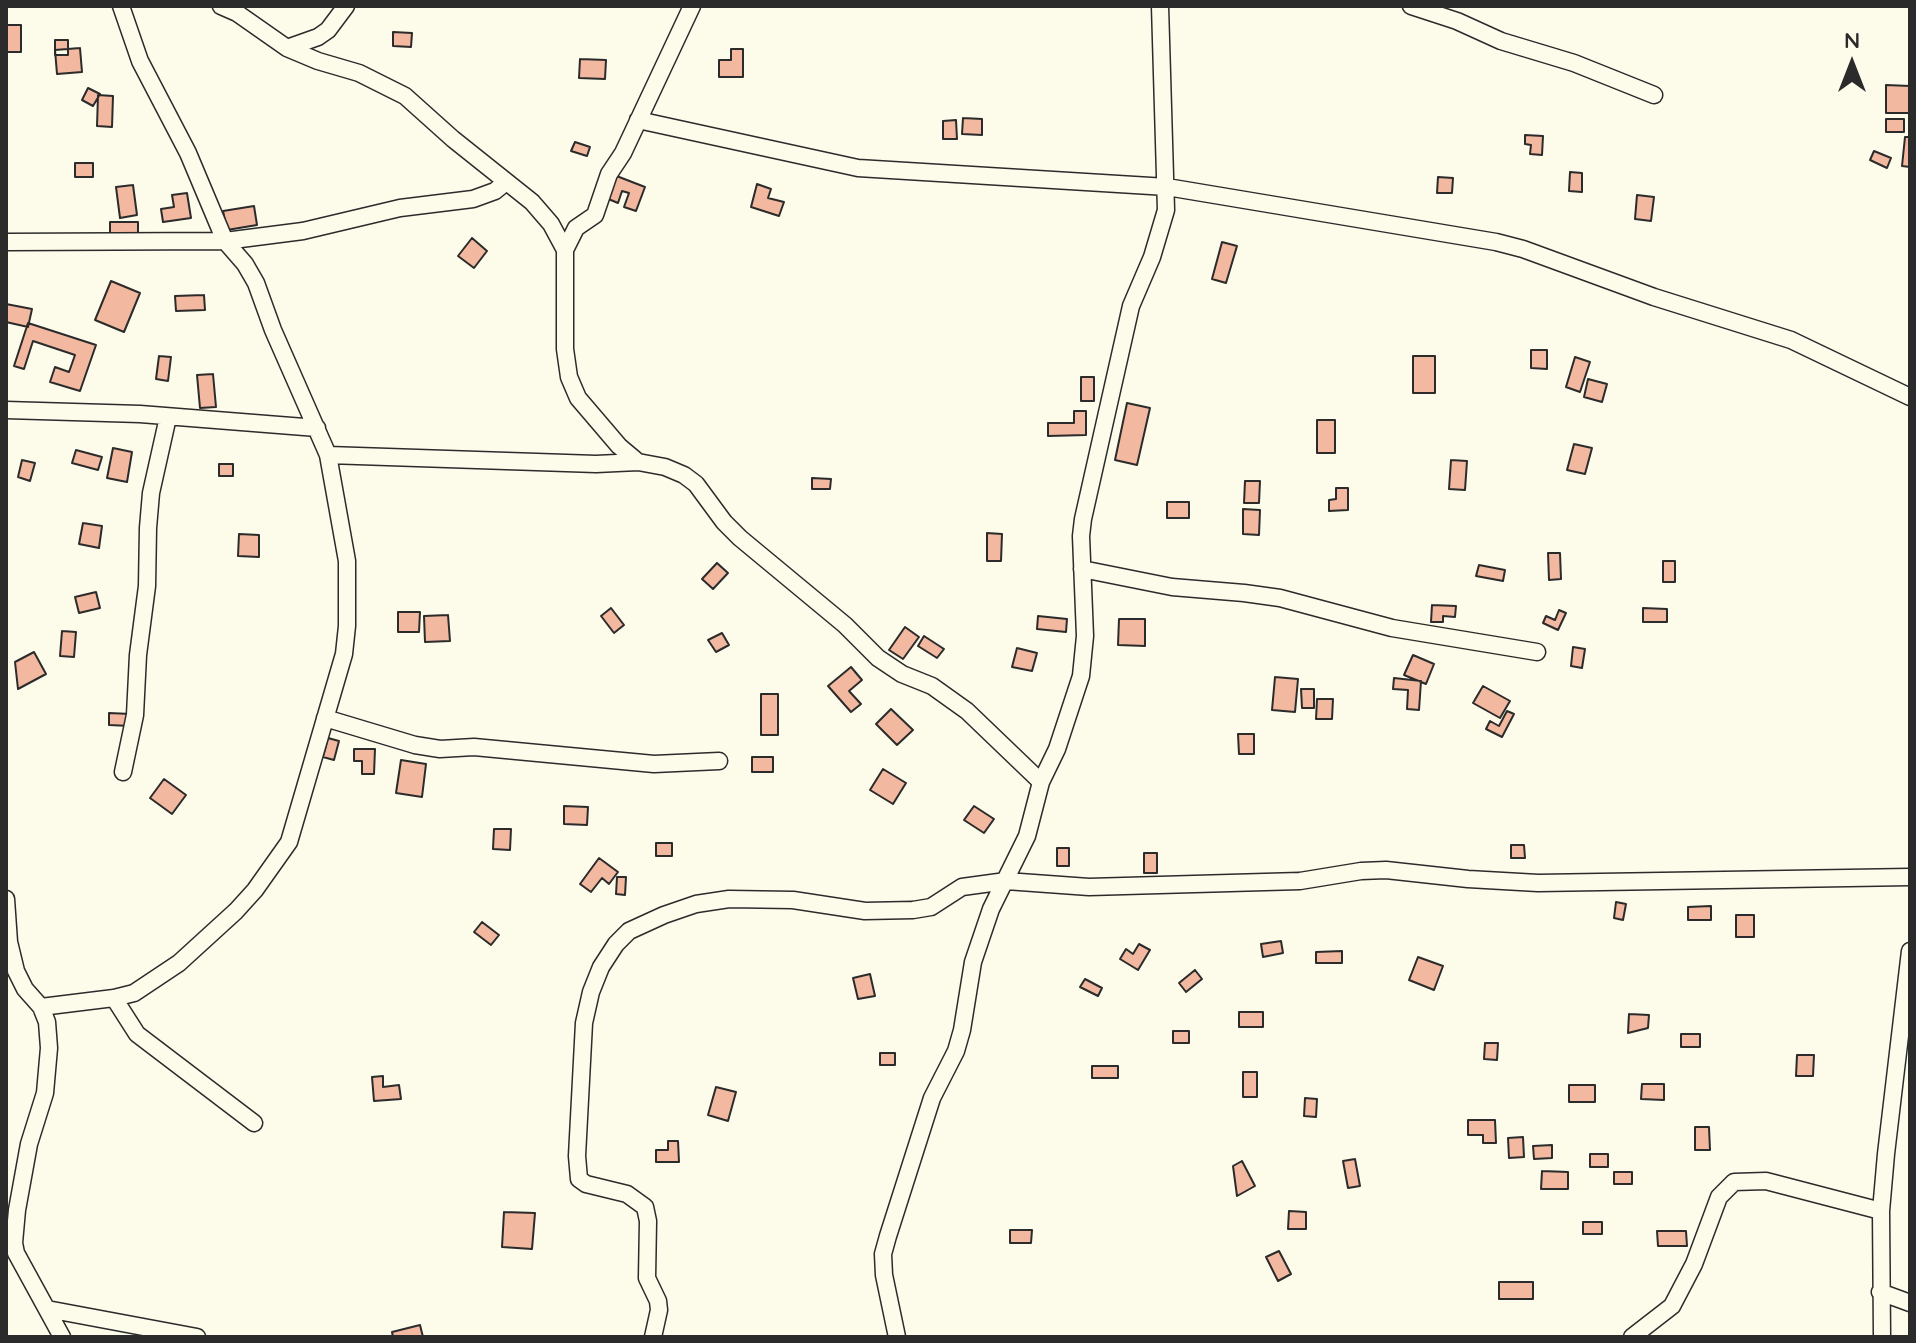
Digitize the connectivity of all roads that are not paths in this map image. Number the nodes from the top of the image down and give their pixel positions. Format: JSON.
{"nodes":[{"id":1,"x":121,"y":6,"type":"edge"},
{"id":2,"x":221,"y":6,"type":"edge"},
{"id":3,"x":346,"y":6,"type":"edge"},
{"id":4,"x":692,"y":6,"type":"edge"},
{"id":5,"x":1160,"y":6,"type":"edge"},
{"id":6,"x":1411,"y":6,"type":"edge"},
{"id":7,"x":287,"y":48,"type":"junction"},
{"id":8,"x":1654,"y":95,"type":"dead end"},
{"id":9,"x":638,"y":120,"type":"junction"},
{"id":10,"x":506,"y":182,"type":"junction"},
{"id":11,"x":1167,"y":187,"type":"junction"},
{"id":12,"x":225,"y":241,"type":"junction"},
{"id":13,"x":6,"y":242,"type":"edge"},
{"id":14,"x":565,"y":250,"type":"junction"},
{"id":15,"x":1910,"y":397,"type":"edge"},
{"id":16,"x":6,"y":410,"type":"edge"},
{"id":17,"x":168,"y":417,"type":"junction"},
{"id":18,"x":317,"y":428,"type":"junction"},
{"id":19,"x":328,"y":455,"type":"junction"},
{"id":20,"x":638,"y":462,"type":"junction"},
{"id":21,"x":1082,"y":569,"type":"junction"},
{"id":22,"x":1537,"y":652,"type":"dead end"},
{"id":23,"x":325,"y":718,"type":"junction"},
{"id":24,"x":719,"y":761,"type":"dead end"},
{"id":25,"x":123,"y":772,"type":"dead end"},
{"id":26,"x":1041,"y":782,"type":"junction"},
{"id":27,"x":1910,"y":877,"type":"edge"},
{"id":28,"x":1006,"y":881,"type":"junction"},
{"id":29,"x":6,"y":899,"type":"edge"},
{"id":30,"x":1910,"y":951,"type":"edge"},
{"id":31,"x":114,"y":998,"type":"junction"},
{"id":32,"x":41,"y":1007,"type":"junction"},
{"id":33,"x":254,"y":1123,"type":"dead end"},
{"id":34,"x":1881,"y":1211,"type":"junction"},
{"id":35,"x":11,"y":1256,"type":"edge"},
{"id":36,"x":1880,"y":1292,"type":"junction"},
{"id":37,"x":1910,"y":1303,"type":"edge"},
{"id":38,"x":47,"y":1309,"type":"junction"},
{"id":39,"x":62,"y":1337,"type":"edge"},
{"id":40,"x":197,"y":1337,"type":"edge"},
{"id":41,"x":653,"y":1337,"type":"edge"},
{"id":42,"x":897,"y":1337,"type":"edge"},
{"id":43,"x":1632,"y":1337,"type":"edge"},
{"id":44,"x":1882,"y":1337,"type":"edge"}],
"edges":[{"from":1,"to":12,"type":"street"},
{"from":2,"to":7,"type":"street"},
{"from":3,"to":7,"type":"street"},
{"from":4,"to":9,"type":"street"},
{"from":5,"to":11,"type":"street"},
{"from":6,"to":8,"type":"street"},
{"from":7,"to":10,"type":"street"},
{"from":9,"to":11,"type":"street"},
{"from":9,"to":14,"type":"street"},
{"from":10,"to":12,"type":"street"},
{"from":10,"to":14,"type":"street"},
{"from":11,"to":15,"type":"street"},
{"from":11,"to":21,"type":"street"},
{"from":12,"to":13,"type":"street"},
{"from":12,"to":18,"type":"street"},
{"from":14,"to":20,"type":"street"},
{"from":16,"to":17,"type":"street"},
{"from":17,"to":18,"type":"street"},
{"from":17,"to":25,"type":"street"},
{"from":18,"to":19,"type":"street"},
{"from":19,"to":20,"type":"street"},
{"from":19,"to":23,"type":"street"},
{"from":20,"to":26,"type":"street"},
{"from":21,"to":22,"type":"street"},
{"from":21,"to":26,"type":"street"},
{"from":23,"to":24,"type":"street"},
{"from":23,"to":31,"type":"street"},
{"from":26,"to":28,"type":"street"},
{"from":27,"to":28,"type":"street"},
{"from":28,"to":41,"type":"street"},
{"from":28,"to":42,"type":"street"},
{"from":29,"to":32,"type":"street"},
{"from":30,"to":34,"type":"street"},
{"from":31,"to":32,"type":"street"},
{"from":31,"to":33,"type":"street"},
{"from":32,"to":35,"type":"street"},
{"from":34,"to":36,"type":"street"},
{"from":34,"to":43,"type":"street"},
{"from":35,"to":38,"type":"street"},
{"from":36,"to":37,"type":"street"},
{"from":36,"to":44,"type":"street"},
{"from":38,"to":39,"type":"street"},
{"from":38,"to":40,"type":"street"}]}
